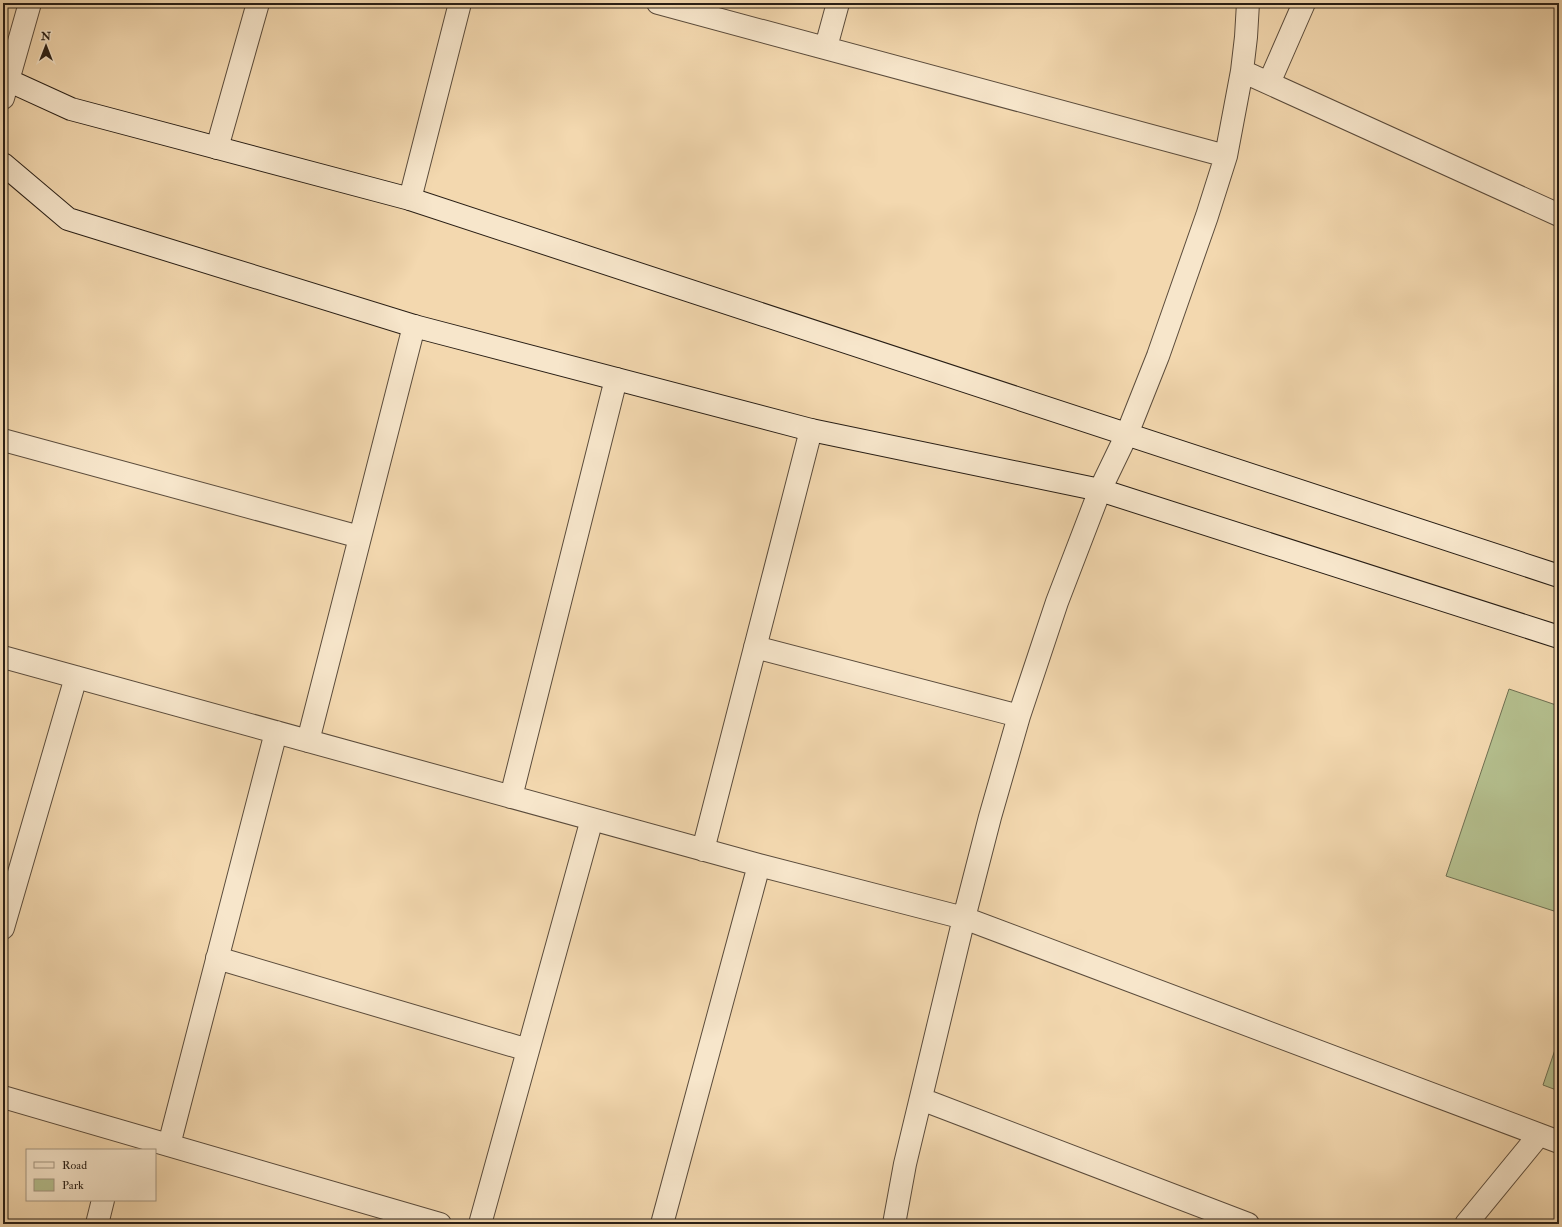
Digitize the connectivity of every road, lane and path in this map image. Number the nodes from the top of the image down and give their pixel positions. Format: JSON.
{"nodes":[{"id":1,"x":30,"y":3,"type":"edge"},
{"id":2,"x":258,"y":3,"type":"edge"},
{"id":3,"x":460,"y":3,"type":"edge"},
{"id":4,"x":658,"y":3,"type":"edge"},
{"id":5,"x":838,"y":3,"type":"edge"},
{"id":6,"x":1248,"y":3,"type":"edge"},
{"id":7,"x":1304,"y":3,"type":"edge"},
{"id":8,"x":826,"y":47,"type":"junction"},
{"id":9,"x":1242,"y":71,"type":"junction"},
{"id":10,"x":1269,"y":83,"type":"junction"},
{"id":11,"x":5,"y":85,"type":"edge"},
{"id":12,"x":216,"y":148,"type":"junction"},
{"id":13,"x":1226,"y":156,"type":"junction"},
{"id":14,"x":3,"y":164,"type":"edge"},
{"id":15,"x":410,"y":199,"type":"junction"},
{"id":16,"x":1559,"y":216,"type":"edge"},
{"id":17,"x":414,"y":326,"type":"junction"},
{"id":18,"x":616,"y":379,"type":"junction"},
{"id":19,"x":811,"y":430,"type":"junction"},
{"id":20,"x":1128,"y":434,"type":"junction"},
{"id":21,"x":3,"y":440,"type":"edge"},
{"id":22,"x":1100,"y":490,"type":"junction"},
{"id":23,"x":360,"y":537,"type":"junction"},
{"id":24,"x":1559,"y":576,"type":"edge"},
{"id":25,"x":1559,"y":637,"type":"edge"},
{"id":26,"x":755,"y":647,"type":"junction"},
{"id":27,"x":3,"y":657,"type":"edge"},
{"id":28,"x":76,"y":677,"type":"junction"},
{"id":29,"x":1019,"y":716,"type":"junction"},
{"id":30,"x":276,"y":732,"type":"junction"},
{"id":31,"x":308,"y":741,"type":"junction"},
{"id":32,"x":511,"y":797,"type":"junction"},
{"id":33,"x":592,"y":819,"type":"junction"},
{"id":34,"x":703,"y":850,"type":"junction"},
{"id":35,"x":759,"y":865,"type":"junction"},
{"id":36,"x":964,"y":918,"type":"junction"},
{"id":37,"x":3,"y":928,"type":"edge"},
{"id":38,"x":217,"y":958,"type":"junction"},
{"id":39,"x":528,"y":1050,"type":"junction"},
{"id":40,"x":3,"y":1098,"type":"edge"},
{"id":41,"x":921,"y":1099,"type":"junction"},
{"id":42,"x":1539,"y":1135,"type":"junction"},
{"id":43,"x":118,"y":1141,"type":"edge"},
{"id":44,"x":1559,"y":1142,"type":"edge"},
{"id":45,"x":169,"y":1146,"type":"junction"},
{"id":46,"x":103,"y":1201,"type":"edge"},
{"id":47,"x":96,"y":1224,"type":"edge"},
{"id":48,"x":440,"y":1224,"type":"edge"},
{"id":49,"x":480,"y":1224,"type":"edge"},
{"id":50,"x":662,"y":1224,"type":"edge"},
{"id":51,"x":894,"y":1224,"type":"edge"},
{"id":52,"x":1248,"y":1224,"type":"edge"},
{"id":53,"x":1466,"y":1224,"type":"edge"}],
"edges":[{"from":1,"to":11,"type":"street"},
{"from":2,"to":12,"type":"street"},
{"from":3,"to":15,"type":"street"},
{"from":4,"to":8,"type":"street"},
{"from":5,"to":8,"type":"street"},
{"from":6,"to":9,"type":"street"},
{"from":7,"to":10,"type":"street"},
{"from":8,"to":13,"type":"street"},
{"from":9,"to":10,"type":"street"},
{"from":9,"to":13,"type":"street"},
{"from":10,"to":16,"type":"street"},
{"from":11,"to":12,"type":"street"},
{"from":12,"to":15,"type":"street"},
{"from":13,"to":20,"type":"street"},
{"from":14,"to":17,"type":"street"},
{"from":15,"to":20,"type":"street"},
{"from":17,"to":18,"type":"street"},
{"from":17,"to":23,"type":"street"},
{"from":18,"to":19,"type":"street"},
{"from":18,"to":32,"type":"street"},
{"from":19,"to":22,"type":"street"},
{"from":19,"to":26,"type":"street"},
{"from":20,"to":22,"type":"street"},
{"from":20,"to":24,"type":"street"},
{"from":21,"to":23,"type":"street"},
{"from":22,"to":25,"type":"street"},
{"from":22,"to":29,"type":"street"},
{"from":23,"to":31,"type":"street"},
{"from":26,"to":29,"type":"street"},
{"from":26,"to":34,"type":"street"},
{"from":27,"to":28,"type":"street"},
{"from":28,"to":30,"type":"street"},
{"from":28,"to":37,"type":"street"},
{"from":29,"to":36,"type":"street"},
{"from":30,"to":31,"type":"street"},
{"from":30,"to":38,"type":"street"},
{"from":31,"to":32,"type":"street"},
{"from":32,"to":33,"type":"street"},
{"from":33,"to":34,"type":"street"},
{"from":33,"to":39,"type":"street"},
{"from":34,"to":35,"type":"street"},
{"from":35,"to":36,"type":"street"},
{"from":35,"to":50,"type":"street"},
{"from":36,"to":41,"type":"street"},
{"from":36,"to":42,"type":"street"},
{"from":38,"to":39,"type":"street"},
{"from":38,"to":45,"type":"street"},
{"from":39,"to":49,"type":"street"},
{"from":40,"to":43,"type":"street"},
{"from":41,"to":51,"type":"street"},
{"from":41,"to":52,"type":"street"},
{"from":42,"to":44,"type":"street"},
{"from":42,"to":53,"type":"street"},
{"from":43,"to":45,"type":"street"},
{"from":45,"to":48,"type":"street"},
{"from":46,"to":47,"type":"street"}]}
